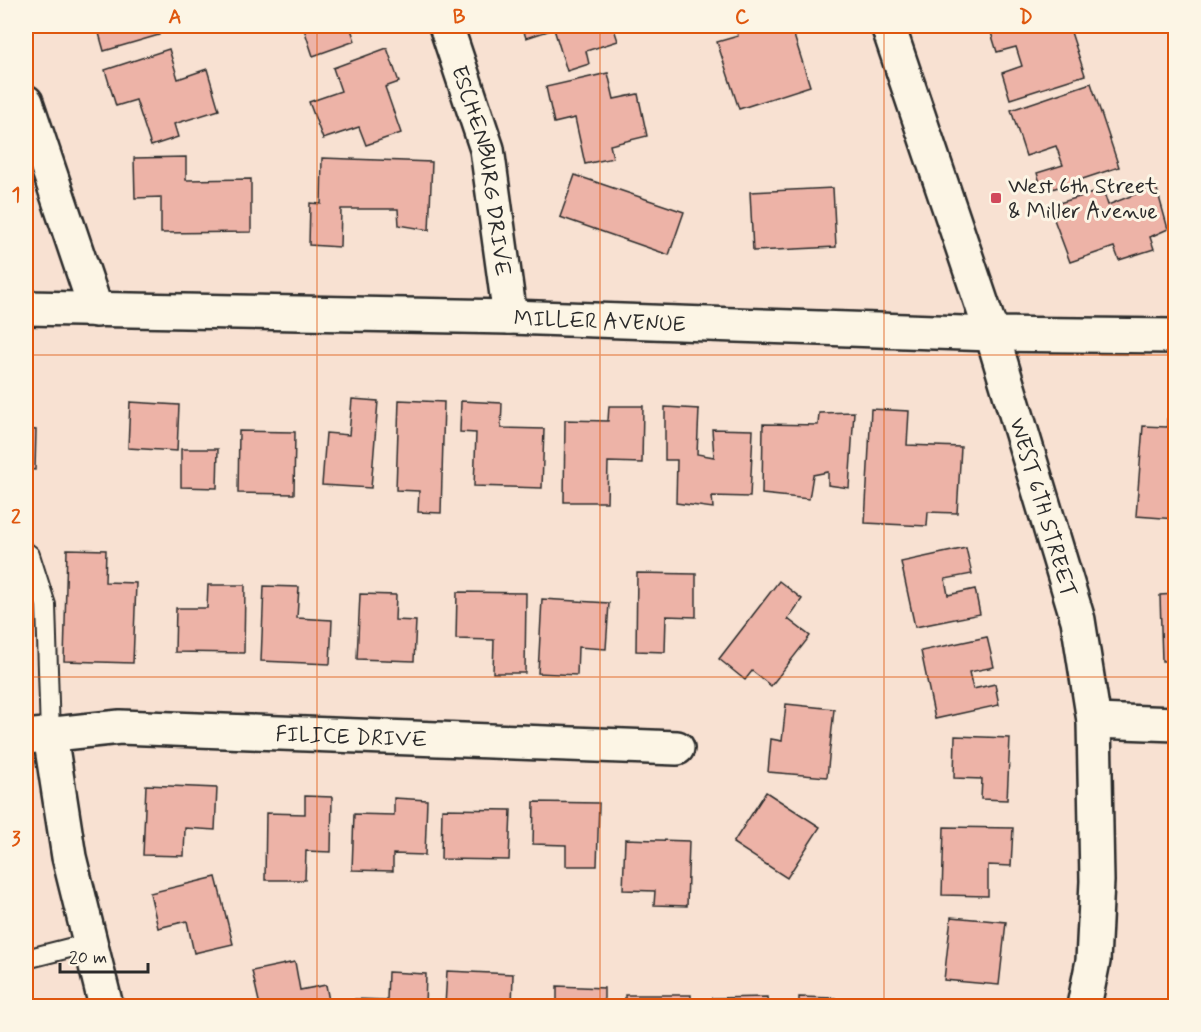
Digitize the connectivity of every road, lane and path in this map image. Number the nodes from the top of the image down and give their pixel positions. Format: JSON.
{"nodes":[{"id":1,"x":446,"y":26,"type":"edge"},
{"id":2,"x":888,"y":26,"type":"edge"},
{"id":3,"x":26,"y":102,"type":"edge"},
{"id":4,"x":26,"y":308,"type":"edge"},
{"id":5,"x":96,"y":310,"type":"junction"},
{"id":6,"x":510,"y":317,"type":"junction"},
{"id":7,"x":992,"y":334,"type":"junction"},
{"id":8,"x":1176,"y":336,"type":"edge"},
{"id":9,"x":26,"y":552,"type":"edge"},
{"id":10,"x":1094,"y":721,"type":"junction"},
{"id":11,"x":1176,"y":724,"type":"edge"},
{"id":12,"x":38,"y":736,"type":"edge"},
{"id":13,"x":677,"y":748,"type":"dead end"},
{"id":14,"x":89,"y":944,"type":"junction"},
{"id":15,"x":26,"y":959,"type":"edge"},
{"id":16,"x":106,"y":1006,"type":"edge"},
{"id":17,"x":1084,"y":1006,"type":"edge"}],
"edges":[{"from":1,"to":6,"type":"street","name":"ESCHENBURG DRIVE"},
{"from":2,"to":7,"type":"street","name":"WEST 6TH STREET"},
{"from":3,"to":5,"type":"street"},
{"from":4,"to":5,"type":"street","name":"MILLER AVENUE"},
{"from":5,"to":6,"type":"street","name":"MILLER AVENUE"},
{"from":6,"to":7,"type":"street","name":"MILLER AVENUE"},
{"from":7,"to":8,"type":"street","name":"MILLER AVENUE"},
{"from":7,"to":10,"type":"street","name":"WEST 6TH STREET"},
{"from":9,"to":12,"type":"lane"},
{"from":10,"to":11,"type":"street"},
{"from":10,"to":17,"type":"street","name":"WEST 6TH STREET"},
{"from":12,"to":13,"type":"street","name":"FILICE DRIVE"},
{"from":12,"to":14,"type":"street"},
{"from":14,"to":15,"type":"lane"},
{"from":14,"to":16,"type":"street"}]}
